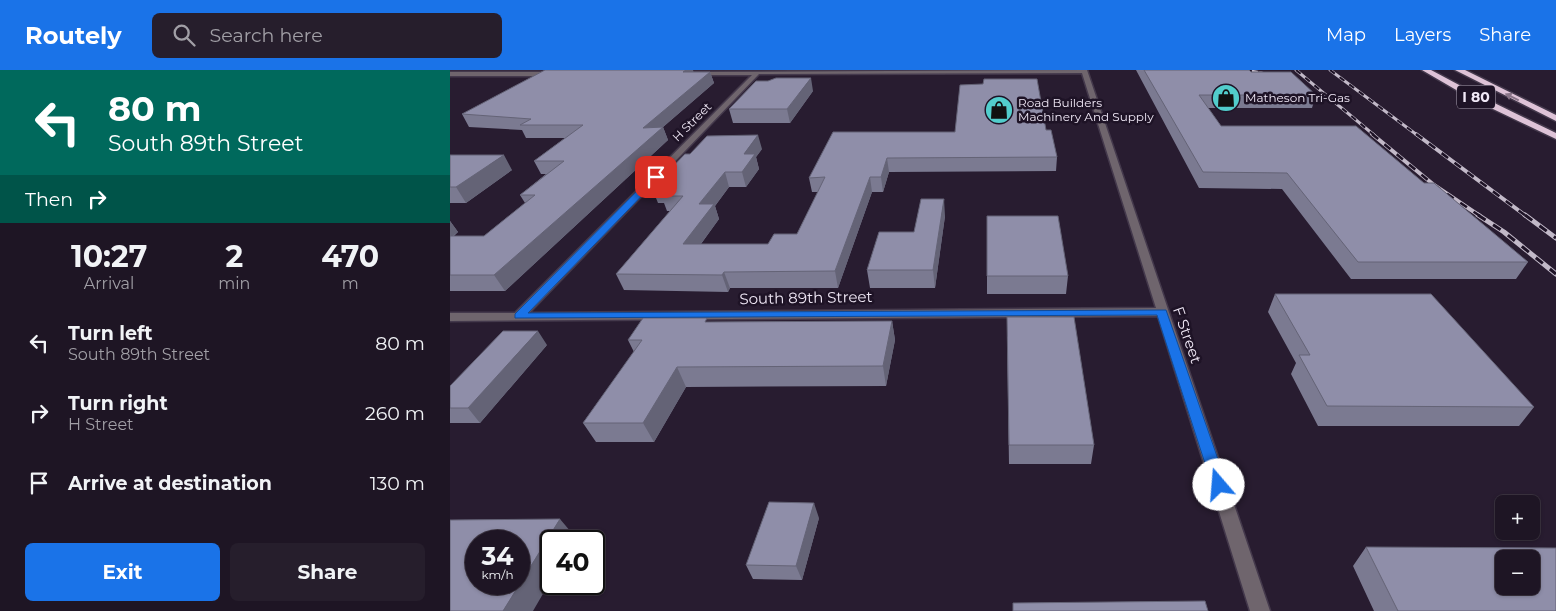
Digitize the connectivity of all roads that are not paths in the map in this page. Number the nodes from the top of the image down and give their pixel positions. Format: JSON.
{"nodes":[{"id":1,"x":1084,"y":70,"type":"edge"},
{"id":2,"x":1426,"y":70,"type":"edge"},
{"id":3,"x":1459,"y":70,"type":"edge"},
{"id":4,"x":683,"y":73,"type":"edge"},
{"id":5,"x":757,"y":73,"type":"junction"},
{"id":6,"x":450,"y":74,"type":"edge"},
{"id":7,"x":473,"y":74,"type":"junction"},
{"id":8,"x":560,"y":74,"type":"edge"},
{"id":9,"x":458,"y":81,"type":"dead end"},
{"id":10,"x":1556,"y":118,"type":"edge"},
{"id":11,"x":1556,"y":136,"type":"edge"},
{"id":12,"x":1162,"y":312,"type":"junction"},
{"id":13,"x":518,"y":316,"type":"junction"},
{"id":14,"x":450,"y":317,"type":"edge"},
{"id":15,"x":1260,"y":611,"type":"edge"}],
"edges":[{"from":1,"to":5,"type":"street"},
{"from":1,"to":12,"type":"street","name":"F Street"},
{"from":2,"to":11,"type":"highway","number":"I 80"},
{"from":10,"to":3,"type":"highway","number":"I 80","one_way":true},
{"from":4,"to":5,"type":"street"},
{"from":5,"to":13,"type":"street","name":"H Street"},
{"from":6,"to":7,"type":"street"},
{"from":7,"to":8,"type":"street"},
{"from":7,"to":9,"type":"street"},
{"from":12,"to":13,"type":"street","name":"South 89th Street"},
{"from":12,"to":15,"type":"street","name":"F Street"},
{"from":13,"to":14,"type":"street","name":"South 89th Street"}]}
